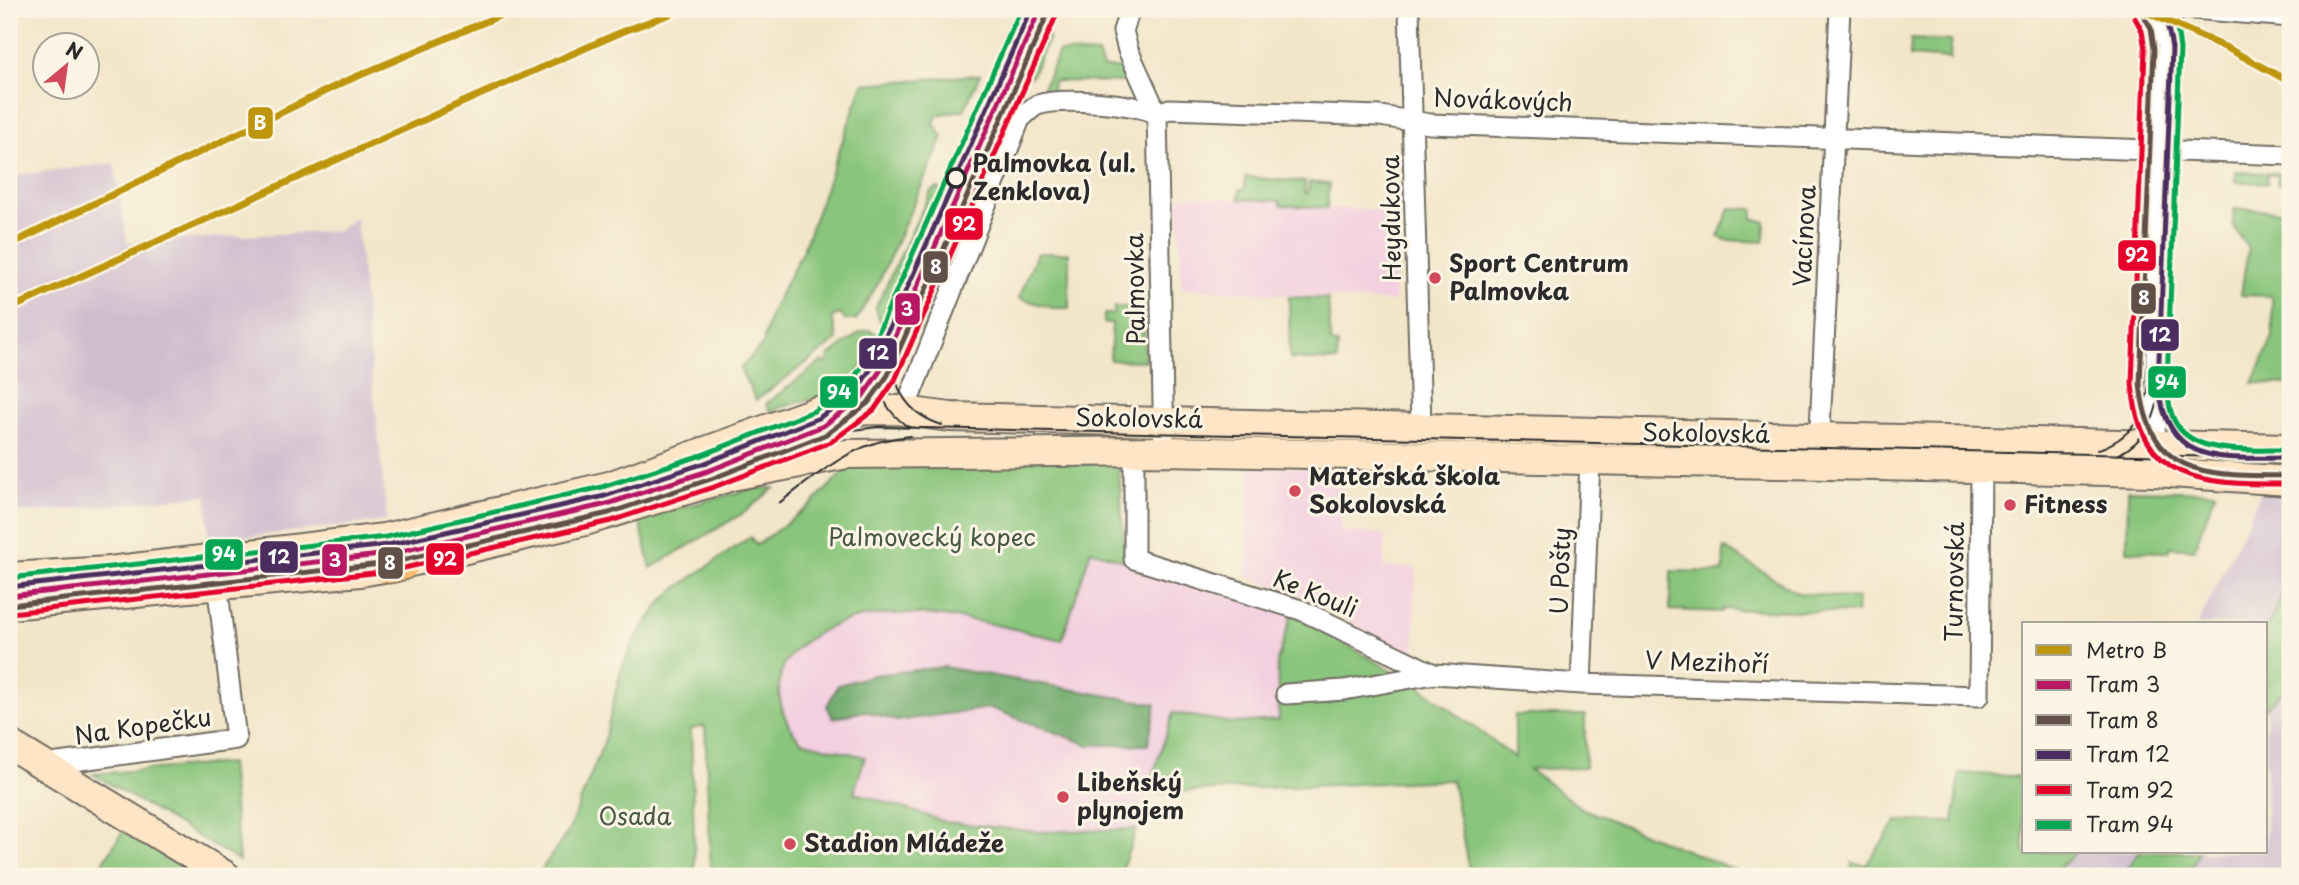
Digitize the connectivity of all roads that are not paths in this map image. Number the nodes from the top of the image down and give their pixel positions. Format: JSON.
{"nodes":[{"id":1,"x":1130,"y":9,"type":"edge"},
{"id":2,"x":1409,"y":9,"type":"edge"},
{"id":3,"x":1840,"y":9,"type":"edge"},
{"id":4,"x":2182,"y":9,"type":"edge"},
{"id":5,"x":2193,"y":9,"type":"edge"},
{"id":6,"x":2290,"y":18,"type":"edge"},
{"id":7,"x":1157,"y":114,"type":"junction"},
{"id":8,"x":1410,"y":120,"type":"junction"},
{"id":9,"x":1834,"y":136,"type":"junction"},
{"id":10,"x":2160,"y":149,"type":"junction"},
{"id":11,"x":2290,"y":155,"type":"edge"},
{"id":12,"x":910,"y":396,"type":"dead end"},
{"id":13,"x":1164,"y":419,"type":"junction"},
{"id":14,"x":1421,"y":426,"type":"junction"},
{"id":15,"x":1820,"y":436,"type":"junction"},
{"id":16,"x":2154,"y":448,"type":"junction"},
{"id":17,"x":2290,"y":448,"type":"edge"},
{"id":18,"x":1134,"y":450,"type":"junction"},
{"id":19,"x":1164,"y":451,"type":"junction"},
{"id":20,"x":1590,"y":460,"type":"junction"},
{"id":21,"x":1819,"y":465,"type":"junction"},
{"id":22,"x":1981,"y":468,"type":"junction"},
{"id":23,"x":2290,"y":481,"type":"edge"},
{"id":24,"x":9,"y":577,"type":"edge"},
{"id":25,"x":217,"y":579,"type":"junction"},
{"id":26,"x":9,"y":605,"type":"edge"},
{"id":27,"x":1434,"y":674,"type":"junction"},
{"id":28,"x":1581,"y":684,"type":"junction"},
{"id":29,"x":1286,"y":694,"type":"dead end"},
{"id":30,"x":1979,"y":696,"type":"joint"},
{"id":31,"x":9,"y":744,"type":"edge"},
{"id":32,"x":44,"y":765,"type":"junction"},
{"id":33,"x":226,"y":876,"type":"edge"}],
"edges":[{"from":1,"to":7,"type":"street","name":"Palmovka"},
{"from":2,"to":8,"type":"street","name":"Heydukova"},
{"from":3,"to":9,"type":"street","name":"Vacínova"},
{"from":4,"to":10,"type":"street"},
{"from":5,"to":6,"type":"street"},
{"from":7,"to":8,"type":"street","name":"Novákových"},
{"from":7,"to":12,"type":"street","name":"Novákových"},
{"from":7,"to":13,"type":"street","name":"Palmovka"},
{"from":8,"to":9,"type":"street","name":"Novákových"},
{"from":8,"to":14,"type":"street","name":"Heydukova"},
{"from":9,"to":10,"type":"street","name":"Novákových"},
{"from":9,"to":15,"type":"street","name":"Vacínova"},
{"from":10,"to":11,"type":"street","name":"Novákových"},
{"from":10,"to":16,"type":"street"},
{"from":13,"to":14,"type":"main road","name":"Sokolovská"},
{"from":13,"to":19,"type":"street","name":"Palmovka"},
{"from":13,"to":25,"type":"main road","name":"Sokolovská"},
{"from":14,"to":15,"type":"main road","name":"Sokolovská"},
{"from":15,"to":16,"type":"main road","name":"Sokolovská"},
{"from":15,"to":21,"type":"street","name":"Vacínova"},
{"from":16,"to":17,"type":"main road","name":"Sokolovská"},
{"from":16,"to":22,"type":"main road","name":"Sokolovská"},
{"from":16,"to":23,"type":"main road","name":"Sokolovská"},
{"from":18,"to":19,"type":"main road","name":"Sokolovská"},
{"from":18,"to":25,"type":"main road","name":"Sokolovská"},
{"from":18,"to":27,"type":"street","name":"Ke Kouli"},
{"from":19,"to":20,"type":"main road","name":"Sokolovská"},
{"from":20,"to":21,"type":"main road","name":"Sokolovská"},
{"from":20,"to":28,"type":"street","name":"U Pošty"},
{"from":21,"to":22,"type":"main road","name":"Sokolovská"},
{"from":22,"to":30,"type":"street","name":"Turnovská"},
{"from":24,"to":25,"type":"main road","name":"Sokolovská"},
{"from":25,"to":26,"type":"main road","name":"Sokolovská"},
{"from":25,"to":32,"type":"street","name":"Na Kopečku"},
{"from":27,"to":28,"type":"street","name":"V Mezihoří"},
{"from":27,"to":29,"type":"street"},
{"from":28,"to":30,"type":"street","name":"V Mezihoří"},
{"from":31,"to":32,"type":"main road"},
{"from":32,"to":33,"type":"main road"}]}
